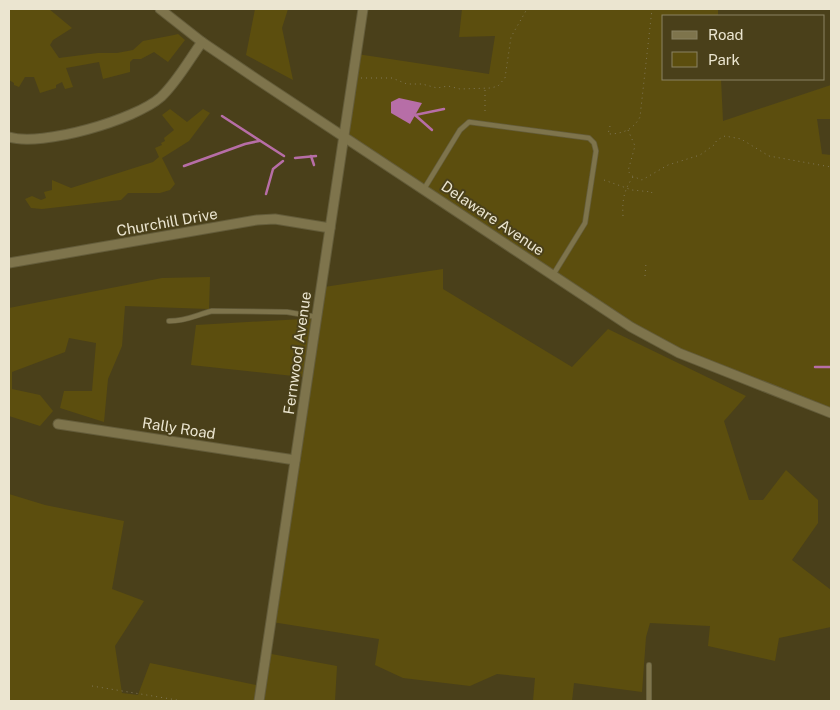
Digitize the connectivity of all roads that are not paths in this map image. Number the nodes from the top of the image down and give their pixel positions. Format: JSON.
{"nodes":[{"id":1,"x":160,"y":9,"type":"edge"},
{"id":2,"x":362,"y":9,"type":"edge"},
{"id":3,"x":202,"y":42,"type":"junction"},
{"id":4,"x":343,"y":136,"type":"junction"},
{"id":5,"x":9,"y":137,"type":"edge"},
{"id":6,"x":424,"y":189,"type":"junction"},
{"id":7,"x":330,"y":228,"type":"junction"},
{"id":8,"x":9,"y":262,"type":"edge"},
{"id":9,"x":554,"y":275,"type":"junction"},
{"id":10,"x":317,"y":317,"type":"junction"},
{"id":11,"x":170,"y":321,"type":"dead end"},
{"id":12,"x":831,"y":413,"type":"edge"},
{"id":13,"x":58,"y":424,"type":"dead end"},
{"id":14,"x":295,"y":460,"type":"junction"},
{"id":15,"x":650,"y":665,"type":"dead end"},
{"id":16,"x":259,"y":701,"type":"edge"},
{"id":17,"x":649,"y":701,"type":"edge"}],
"edges":[{"from":1,"to":3,"type":"street","name":"Delaware Avenue"},
{"from":2,"to":4,"type":"street","name":"Fernwood Avenue"},
{"from":3,"to":4,"type":"street","name":"Delaware Avenue"},
{"from":3,"to":5,"type":"street"},
{"from":4,"to":6,"type":"street","name":"Delaware Avenue"},
{"from":4,"to":7,"type":"street","name":"Fernwood Avenue"},
{"from":6,"to":9,"type":"street","name":"Delaware Avenue"},
{"from":6,"to":9,"type":"lane"},
{"from":7,"to":8,"type":"street","name":"Churchill Drive"},
{"from":7,"to":10,"type":"street","name":"Fernwood Avenue"},
{"from":9,"to":12,"type":"street","name":"Delaware Avenue"},
{"from":10,"to":11,"type":"lane"},
{"from":10,"to":14,"type":"street","name":"Fernwood Avenue"},
{"from":13,"to":14,"type":"street","name":"Rally Road"},
{"from":14,"to":16,"type":"street","name":"Fernwood Avenue"},
{"from":15,"to":17,"type":"lane"}]}
